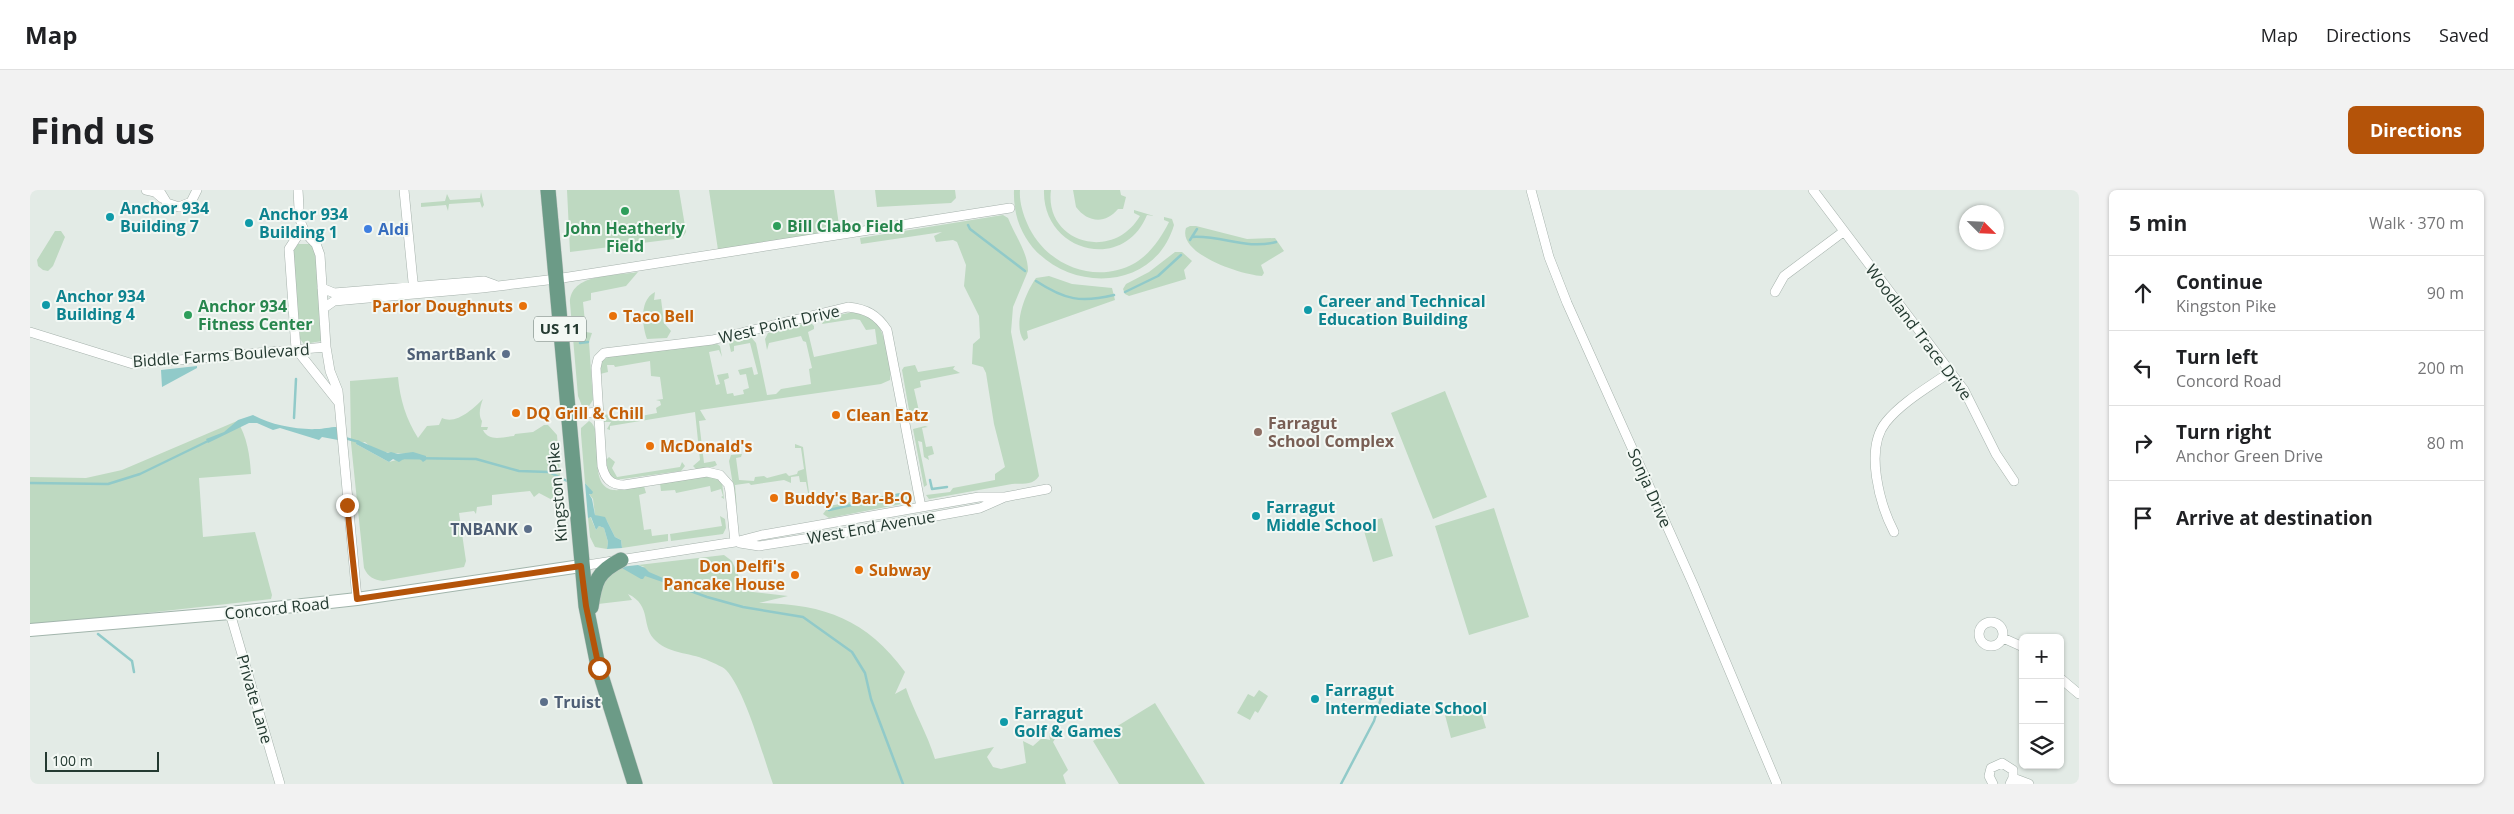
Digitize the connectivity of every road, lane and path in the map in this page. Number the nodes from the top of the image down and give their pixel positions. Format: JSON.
{"nodes":[{"id":1,"x":146,"y":190,"type":"edge"},
{"id":2,"x":204,"y":190,"type":"edge"},
{"id":3,"x":298,"y":190,"type":"edge"},
{"id":4,"x":404,"y":190,"type":"edge"},
{"id":5,"x":548,"y":190,"type":"edge"},
{"id":6,"x":1531,"y":190,"type":"edge"},
{"id":7,"x":1813,"y":190,"type":"edge"},
{"id":8,"x":196,"y":192,"type":"edge"},
{"id":9,"x":161,"y":194,"type":"edge"},
{"id":10,"x":1010,"y":208,"type":"dead end"},
{"id":11,"x":302,"y":229,"type":"junction"},
{"id":12,"x":1843,"y":232,"type":"junction"},
{"id":13,"x":297,"y":240,"type":"junction"},
{"id":14,"x":310,"y":240,"type":"junction"},
{"id":15,"x":556,"y":279,"type":"junction"},
{"id":16,"x":322,"y":288,"type":"junction"},
{"id":17,"x":414,"y":290,"type":"junction"},
{"id":18,"x":1776,"y":292,"type":"dead end"},
{"id":19,"x":324,"y":308,"type":"junction"},
{"id":20,"x":30,"y":332,"type":"edge"},
{"id":21,"x":326,"y":347,"type":"junction"},
{"id":22,"x":296,"y":350,"type":"junction"},
{"id":23,"x":1950,"y":372,"type":"junction"},
{"id":24,"x":339,"y":404,"type":"junction"},
{"id":25,"x":598,"y":412,"type":"junction"},
{"id":26,"x":568,"y":415,"type":"junction"},
{"id":27,"x":2014,"y":481,"type":"dead end"},
{"id":28,"x":1047,"y":489,"type":"dead end"},
{"id":29,"x":1005,"y":497,"type":"junction"},
{"id":30,"x":921,"y":507,"type":"junction"},
{"id":31,"x":1894,"y":532,"type":"dead end"},
{"id":32,"x":735,"y":542,"type":"junction"},
{"id":33,"x":622,"y":560,"type":"junction"},
{"id":34,"x":581,"y":566,"type":"junction"},
{"id":35,"x":357,"y":599,"type":"junction"},
{"id":36,"x":230,"y":613,"type":"junction"},
{"id":37,"x":588,"y":623,"type":"junction"},
{"id":38,"x":30,"y":630,"type":"edge"},
{"id":39,"x":2003,"y":638,"type":"dead end"},
{"id":40,"x":2019,"y":645,"type":"edge"},
{"id":41,"x":2061,"y":679,"type":"edge"},
{"id":42,"x":2079,"y":694,"type":"edge"},
{"id":43,"x":2012,"y":781,"type":"edge"},
{"id":44,"x":280,"y":784,"type":"edge"},
{"id":45,"x":635,"y":784,"type":"edge"},
{"id":46,"x":1777,"y":784,"type":"edge"},
{"id":47,"x":1993,"y":784,"type":"edge"},
{"id":48,"x":2029,"y":784,"type":"edge"}],
"edges":[{"from":1,"to":9,"type":"street"},
{"from":2,"to":8,"type":"street"},
{"from":3,"to":11,"type":"street"},
{"from":4,"to":17,"type":"street"},
{"from":5,"to":15,"type":"main road","name":"Kingston Pike","number":"US 11"},
{"from":6,"to":46,"type":"street","name":"Sonja Drive"},
{"from":7,"to":12,"type":"street","name":"Woodland Trace Drive"},
{"from":8,"to":9,"type":"street"},
{"from":10,"to":15,"type":"street"},
{"from":11,"to":13,"type":"street"},
{"from":11,"to":14,"type":"street"},
{"from":12,"to":18,"type":"street"},
{"from":12,"to":23,"type":"street","name":"Woodland Trace Drive"},
{"from":13,"to":14,"type":"street"},
{"from":13,"to":22,"type":"street"},
{"from":14,"to":16,"type":"street"},
{"from":15,"to":17,"type":"street"},
{"from":15,"to":26,"type":"main road","name":"Kingston Pike","number":"US 11"},
{"from":16,"to":17,"type":"street"},
{"from":16,"to":19,"type":"street"},
{"from":17,"to":19,"type":"street"},
{"from":19,"to":21,"type":"street"},
{"from":20,"to":22,"type":"street","name":"Biddle Farms Boulevard"},
{"from":21,"to":22,"type":"street","name":"Biddle Farms Boulevard"},
{"from":21,"to":24,"type":"street"},
{"from":22,"to":24,"type":"street"},
{"from":23,"to":27,"type":"street","name":"Woodland Trace Drive"},
{"from":23,"to":31,"type":"street"},
{"from":24,"to":35,"type":"street"},
{"from":25,"to":26,"type":"street"},
{"from":25,"to":30,"type":"street","name":"West Point Drive"},
{"from":25,"to":32,"type":"street"},
{"from":26,"to":34,"type":"main road","name":"Kingston Pike","number":"US 11"},
{"from":28,"to":29,"type":"street","name":"West End Avenue"},
{"from":29,"to":30,"type":"street","name":"West End Avenue"},
{"from":29,"to":32,"type":"street","name":"West End Avenue"},
{"from":30,"to":32,"type":"street","name":"West End Avenue"},
{"from":32,"to":33,"type":"street","name":"West End Avenue"},
{"from":33,"to":34,"type":"street","name":"West End Avenue"},
{"from":33,"to":37,"type":"main road"},
{"from":34,"to":35,"type":"street","name":"Concord Road"},
{"from":34,"to":37,"type":"main road","name":"Kingston Pike","number":"US 11"},
{"from":35,"to":36,"type":"street","name":"Concord Road"},
{"from":36,"to":38,"type":"street","name":"Concord Road"},
{"from":36,"to":44,"type":"street","name":"Private Lane"},
{"from":37,"to":45,"type":"main road","name":"Kingston Pike","number":"US 11"},
{"from":39,"to":40,"type":"street"},
{"from":41,"to":42,"type":"street"},
{"from":43,"to":47,"type":"street"},
{"from":43,"to":48,"type":"street"}]}
